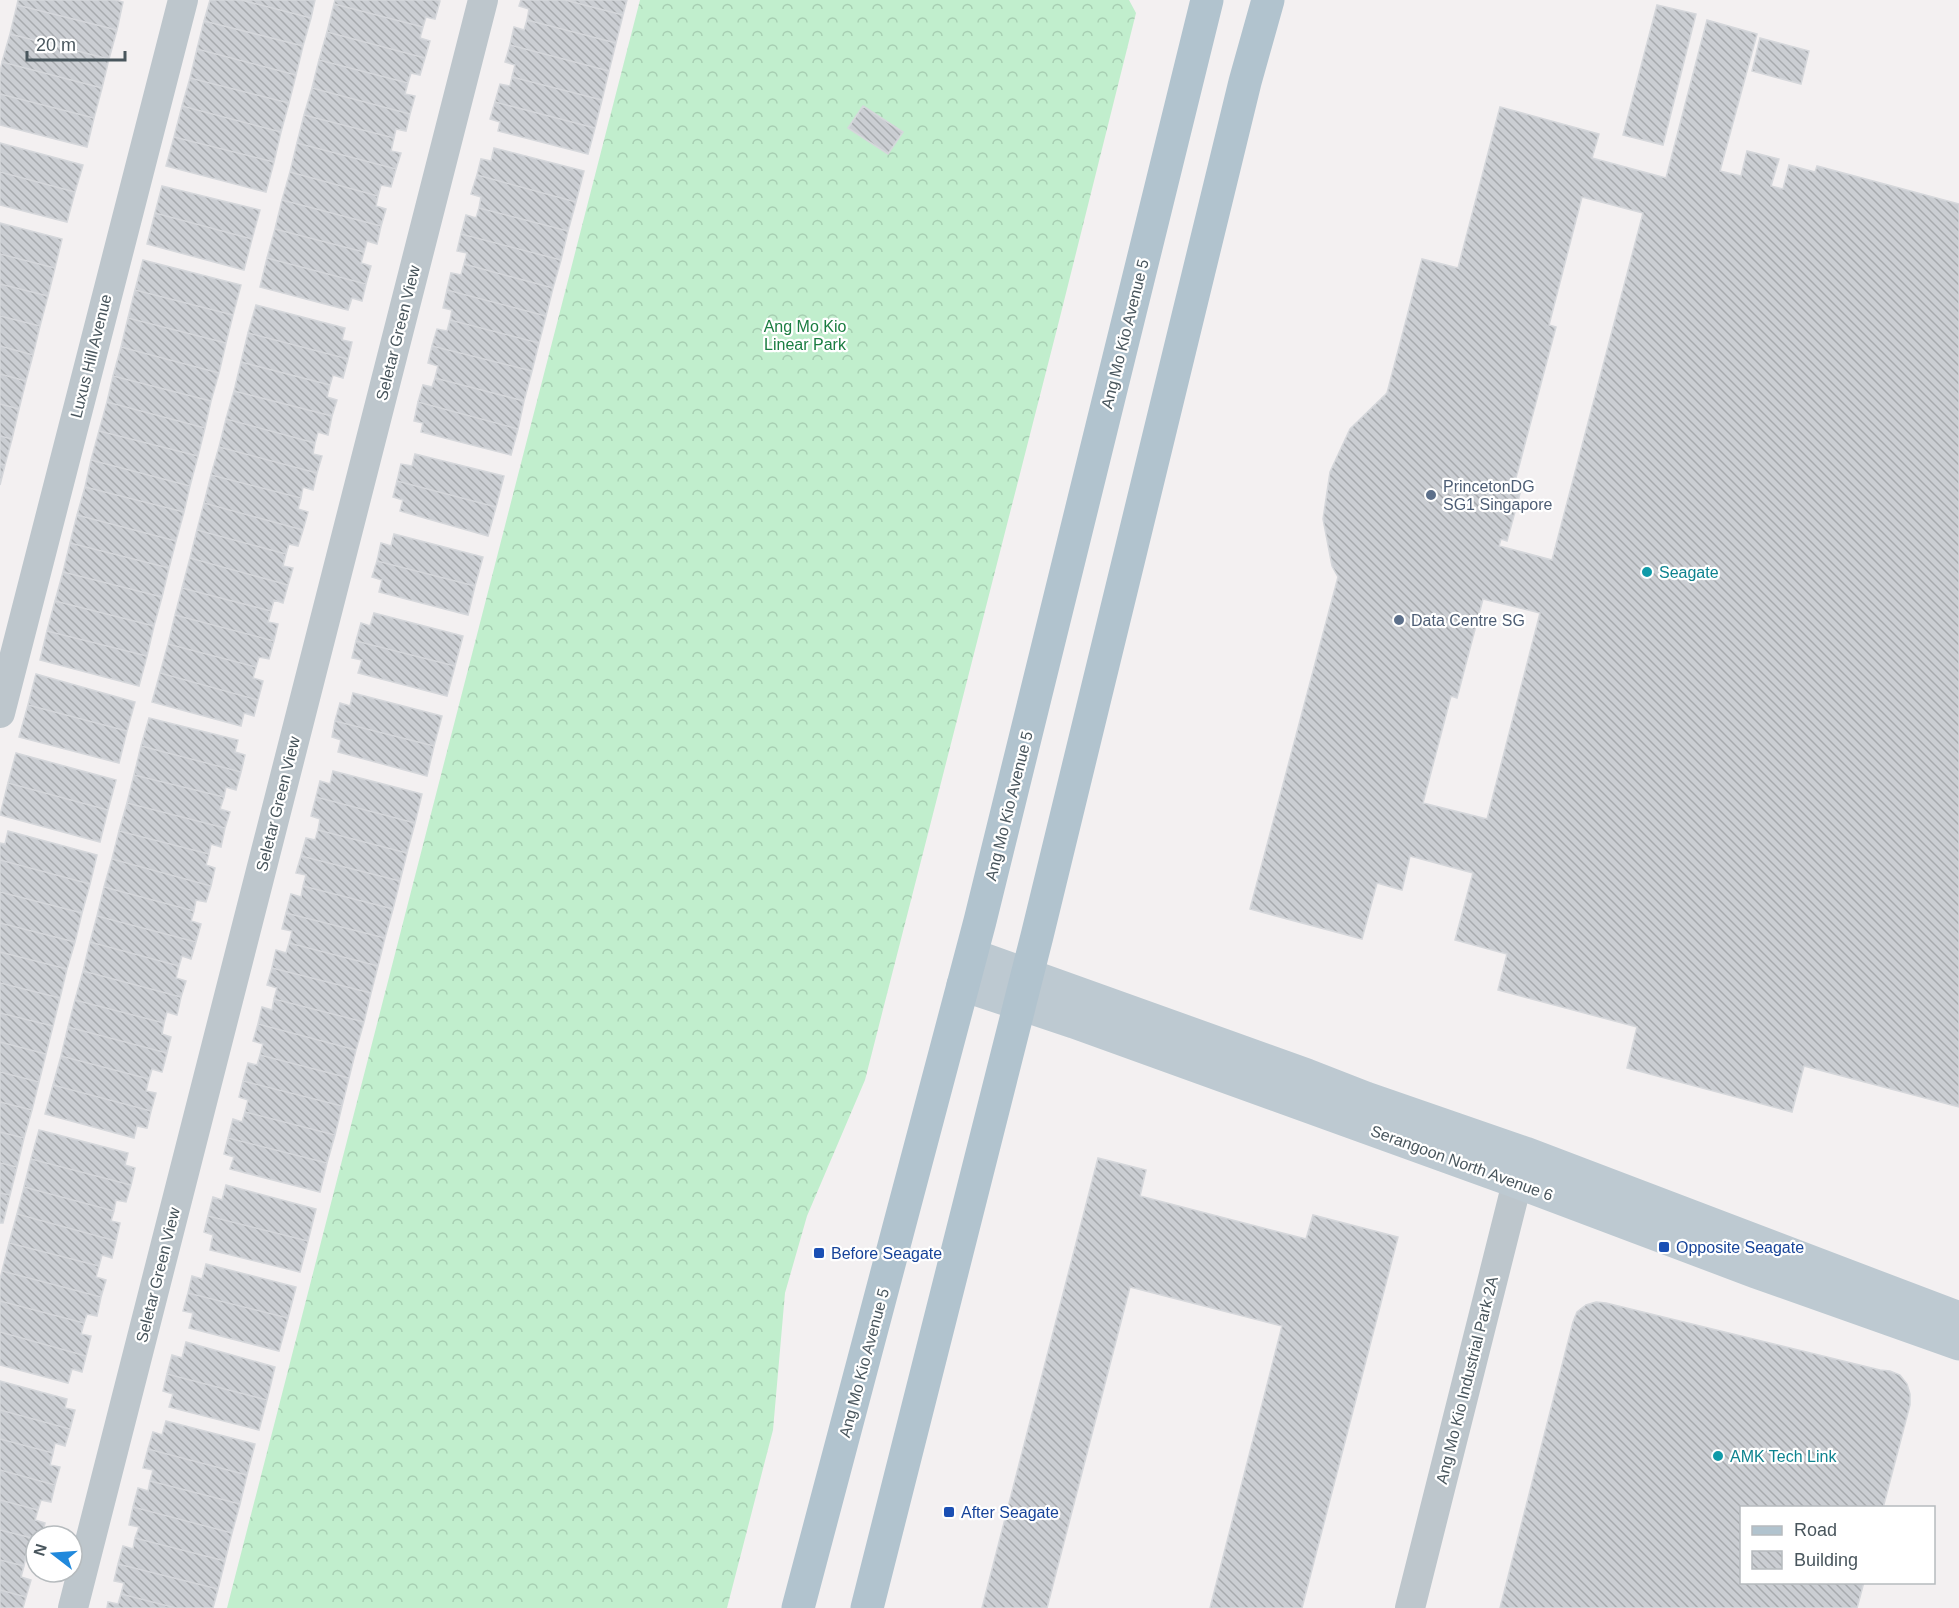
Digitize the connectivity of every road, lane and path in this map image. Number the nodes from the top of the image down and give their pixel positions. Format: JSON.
{"nodes":[{"id":1,"x":183,"y":0,"type":"edge"},
{"id":2,"x":483,"y":0,"type":"edge"},
{"id":3,"x":1207,"y":0,"type":"edge"},
{"id":4,"x":1268,"y":0,"type":"edge"},
{"id":5,"x":0,"y":712,"type":"edge"},
{"id":6,"x":968,"y":970,"type":"junction"},
{"id":7,"x":1023,"y":989,"type":"junction"},
{"id":8,"x":1521,"y":1167,"type":"junction"},
{"id":9,"x":1959,"y":1318,"type":"edge"},
{"id":10,"x":1959,"y":1344,"type":"edge"},
{"id":11,"x":73,"y":1608,"type":"edge"},
{"id":12,"x":798,"y":1608,"type":"edge"},
{"id":13,"x":867,"y":1608,"type":"edge"},
{"id":14,"x":1410,"y":1608,"type":"edge"}],
"edges":[{"from":1,"to":5,"type":"street","name":"Luxus Hill Avenue"},
{"from":2,"to":11,"type":"street","name":"Seletar Green View"},
{"from":3,"to":6,"type":"main road","name":"Ang Mo Kio Avenue 5"},
{"from":4,"to":7,"type":"main road"},
{"from":6,"to":7,"type":"street","name":"Serangoon North Avenue 6"},
{"from":6,"to":12,"type":"main road","name":"Ang Mo Kio Avenue 5"},
{"from":7,"to":8,"type":"street","name":"Serangoon North Avenue 6"},
{"from":7,"to":13,"type":"main road"},
{"from":8,"to":9,"type":"street","name":"Serangoon North Avenue 6"},
{"from":8,"to":10,"type":"street","name":"Serangoon North Avenue 6"},
{"from":8,"to":14,"type":"street","name":"Ang Mo Kio Industrial Park 2A"}]}
